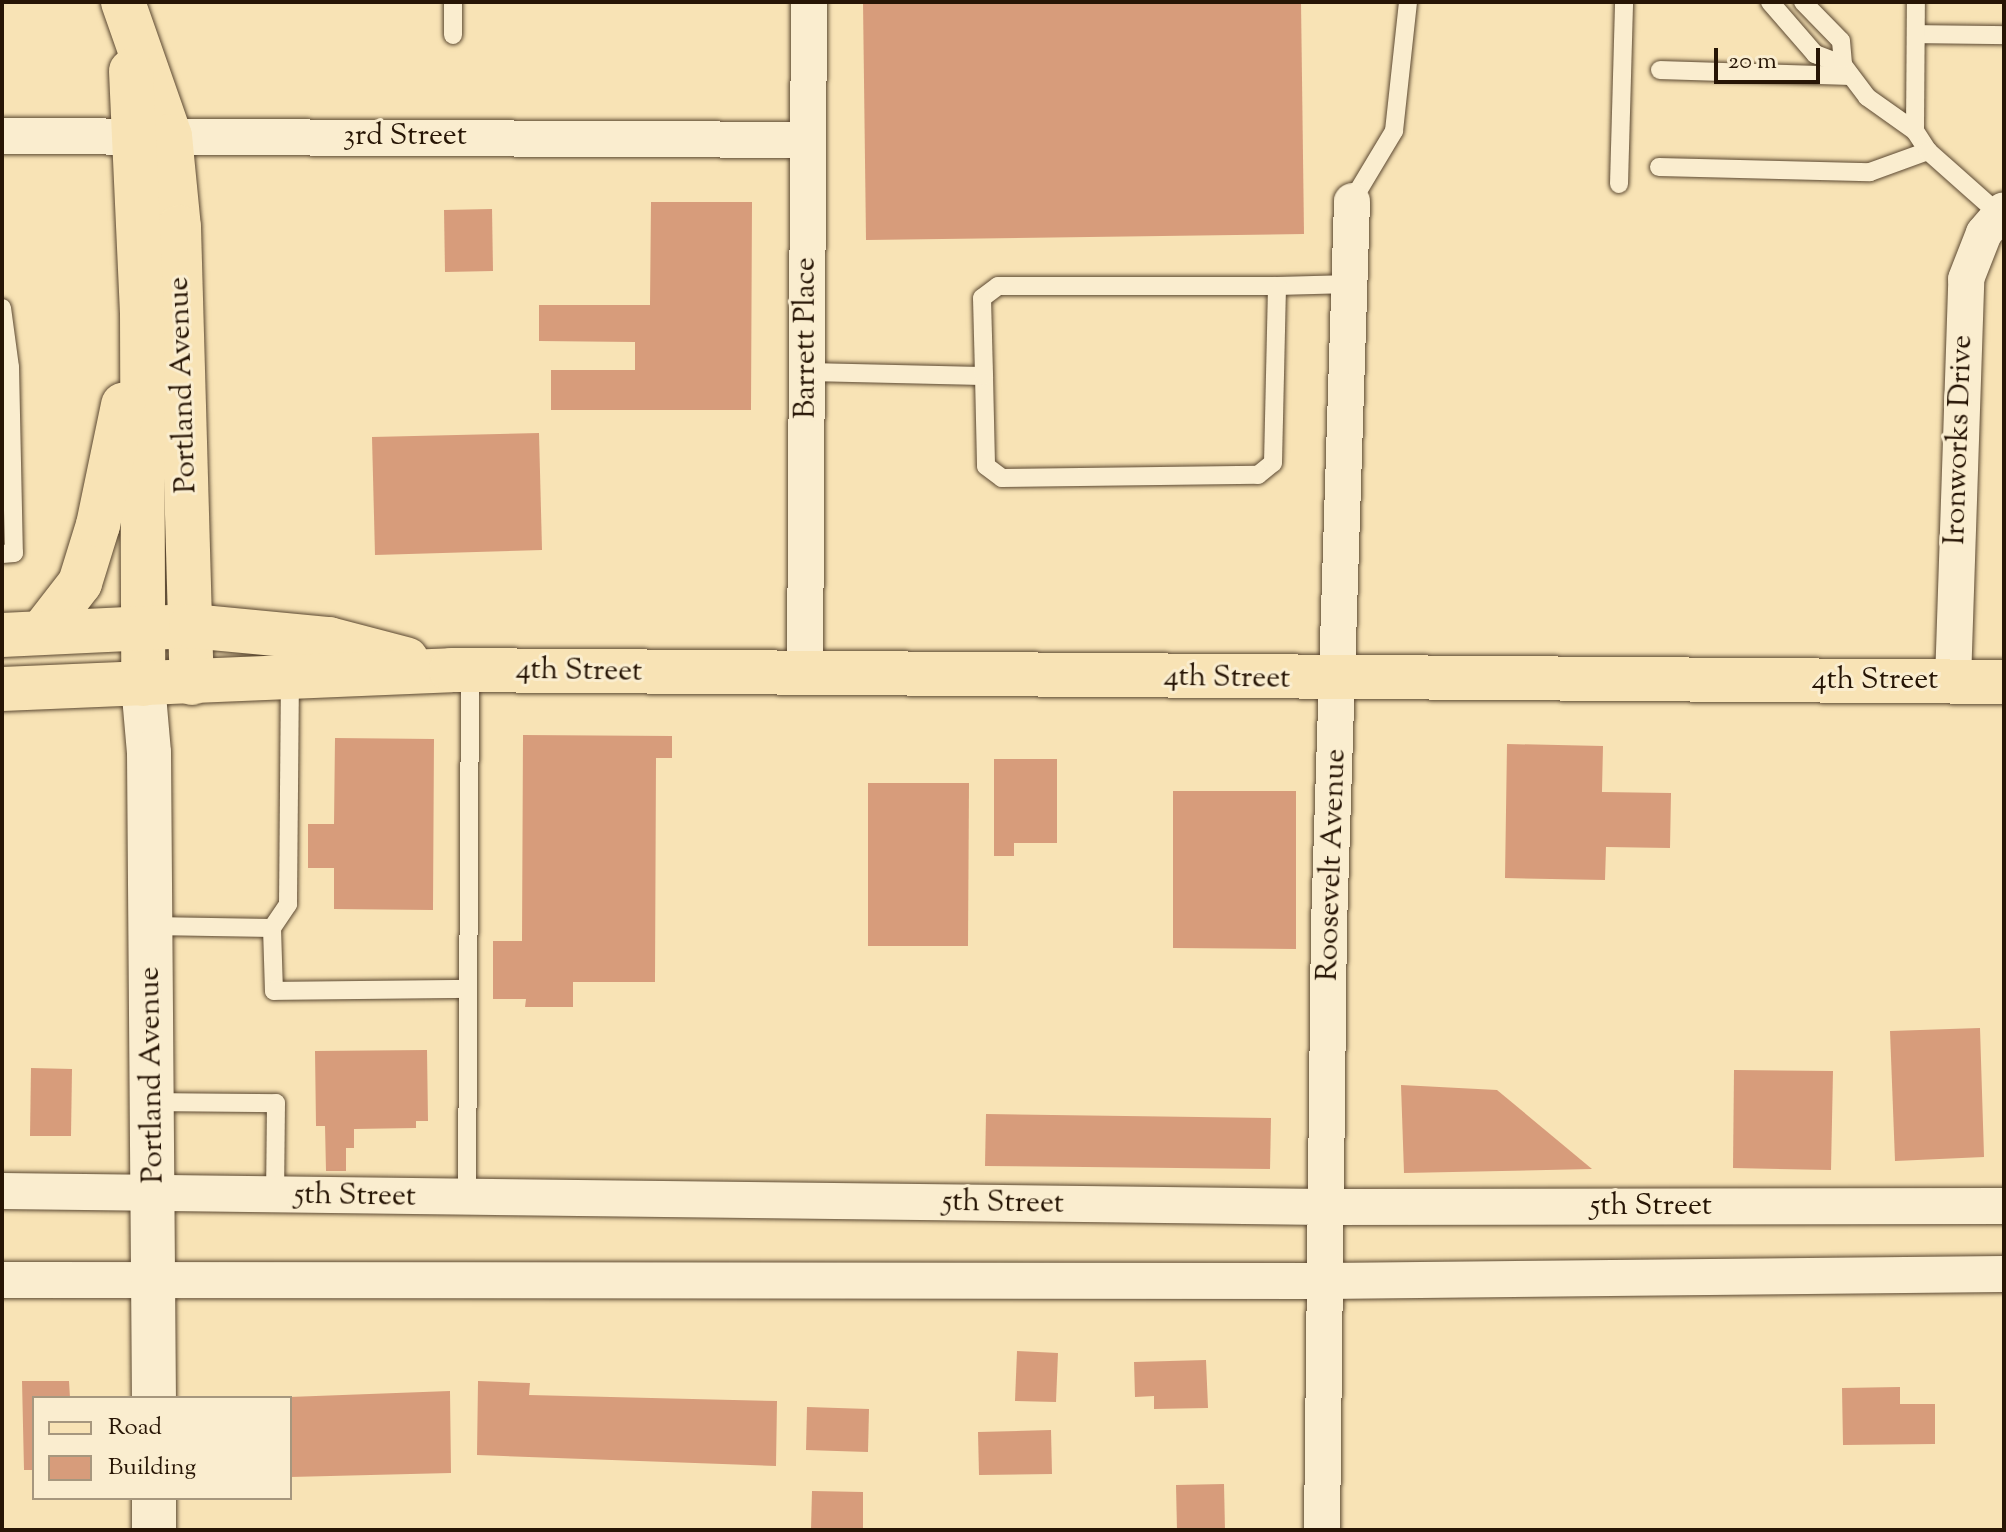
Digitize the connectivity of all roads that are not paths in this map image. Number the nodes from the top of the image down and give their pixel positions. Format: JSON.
{"nodes":[{"id":1,"x":453,"y":2,"type":"edge"},
{"id":2,"x":809,"y":2,"type":"edge"},
{"id":3,"x":1408,"y":2,"type":"edge"},
{"id":4,"x":1624,"y":2,"type":"edge"},
{"id":5,"x":1770,"y":2,"type":"edge"},
{"id":6,"x":1801,"y":2,"type":"edge"},
{"id":7,"x":1916,"y":2,"type":"edge"},
{"id":8,"x":125,"y":7,"type":"edge"},
{"id":9,"x":1784,"y":17,"type":"junction"},
{"id":10,"x":1916,"y":34,"type":"junction"},
{"id":11,"x":453,"y":35,"type":"dead end"},
{"id":12,"x":2004,"y":35,"type":"edge"},
{"id":13,"x":1660,"y":70,"type":"dead end"},
{"id":14,"x":1846,"y":71,"type":"junction"},
{"id":15,"x":1915,"y":131,"type":"junction"},
{"id":16,"x":2,"y":136,"type":"edge"},
{"id":17,"x":153,"y":136,"type":"junction"},
{"id":18,"x":808,"y":140,"type":"junction"},
{"id":19,"x":1928,"y":151,"type":"junction"},
{"id":20,"x":1659,"y":167,"type":"dead end"},
{"id":21,"x":1619,"y":184,"type":"dead end"},
{"id":22,"x":1352,"y":201,"type":"joint"},
{"id":23,"x":2002,"y":212,"type":"edge"},
{"id":24,"x":1351,"y":284,"type":"junction"},
{"id":25,"x":1277,"y":286,"type":"junction"},
{"id":26,"x":2,"y":308,"type":"edge"},
{"id":27,"x":142,"y":313,"type":"junction"},
{"id":28,"x":807,"y":372,"type":"junction"},
{"id":29,"x":984,"y":376,"type":"junction"},
{"id":30,"x":8,"y":467,"type":"edge"},
{"id":31,"x":2,"y":554,"type":"edge"},
{"id":32,"x":141,"y":626,"type":"junction"},
{"id":33,"x":191,"y":626,"type":"junction"},
{"id":34,"x":22,"y":634,"type":"edge"},
{"id":35,"x":460,"y":670,"type":"junction"},
{"id":36,"x":805,"y":674,"type":"junction"},
{"id":37,"x":290,"y":678,"type":"junction"},
{"id":38,"x":1341,"y":681,"type":"junction"},
{"id":39,"x":1953,"y":681,"type":"junction"},
{"id":40,"x":2004,"y":682,"type":"edge"},
{"id":41,"x":192,"y":683,"type":"junction"},
{"id":42,"x":143,"y":684,"type":"junction"},
{"id":43,"x":2,"y":689,"type":"edge"},
{"id":44,"x":149,"y":753,"type":"junction"},
{"id":45,"x":151,"y":926,"type":"junction"},
{"id":46,"x":272,"y":928,"type":"junction"},
{"id":47,"x":468,"y":989,"type":"junction"},
{"id":48,"x":153,"y":1102,"type":"junction"},
{"id":49,"x":2,"y":1191,"type":"edge"},
{"id":50,"x":154,"y":1195,"type":"junction"},
{"id":51,"x":275,"y":1196,"type":"junction"},
{"id":52,"x":467,"y":1198,"type":"junction"},
{"id":53,"x":2004,"y":1206,"type":"edge"},
{"id":54,"x":1325,"y":1207,"type":"junction"},
{"id":55,"x":2004,"y":1274,"type":"edge"},
{"id":56,"x":2,"y":1280,"type":"edge"},
{"id":57,"x":154,"y":1280,"type":"junction"},
{"id":58,"x":1325,"y":1281,"type":"junction"},
{"id":59,"x":154,"y":1396,"type":"edge"},
{"id":60,"x":154,"y":1500,"type":"edge"},
{"id":61,"x":154,"y":1530,"type":"edge"},
{"id":62,"x":1322,"y":1530,"type":"edge"}],
"edges":[{"from":1,"to":11,"type":"lane"},
{"from":2,"to":18,"type":"street","name":"Barrett Place"},
{"from":3,"to":22,"type":"lane"},
{"from":4,"to":21,"type":"lane"},
{"from":5,"to":9,"type":"lane"},
{"from":6,"to":9,"type":"lane"},
{"from":6,"to":14,"type":"lane"},
{"from":7,"to":10,"type":"lane"},
{"from":8,"to":17,"type":"main road","name":"Portland Avenue"},
{"from":9,"to":14,"type":"lane"},
{"from":10,"to":12,"type":"lane"},
{"from":10,"to":15,"type":"lane"},
{"from":13,"to":14,"type":"lane"},
{"from":14,"to":15,"type":"lane"},
{"from":15,"to":19,"type":"lane"},
{"from":16,"to":17,"type":"street","name":"3rd Street"},
{"from":17,"to":18,"type":"street","name":"3rd Street"},
{"from":17,"to":27,"type":"main road","name":"Portland Avenue"},
{"from":17,"to":33,"type":"main road","name":"Portland Avenue"},
{"from":18,"to":28,"type":"street","name":"Barrett Place"},
{"from":19,"to":20,"type":"lane"},
{"from":19,"to":23,"type":"lane"},
{"from":22,"to":24,"type":"street","name":"Roosevelt Avenue"},
{"from":23,"to":39,"type":"street","name":"Ironworks Drive"},
{"from":24,"to":25,"type":"lane"},
{"from":24,"to":38,"type":"street","name":"Roosevelt Avenue"},
{"from":25,"to":29,"type":"lane"},
{"from":25,"to":29,"type":"lane"},
{"from":26,"to":30,"type":"lane"},
{"from":27,"to":32,"type":"main road","name":"Portland Avenue"},
{"from":27,"to":34,"type":"main road"},
{"from":28,"to":29,"type":"lane"},
{"from":28,"to":36,"type":"street","name":"Barrett Place"},
{"from":30,"to":31,"type":"lane"},
{"from":32,"to":33,"type":"main road","name":"4th Street"},
{"from":32,"to":34,"type":"main road","name":"4th Street"},
{"from":32,"to":42,"type":"main road","name":"Portland Avenue"},
{"from":33,"to":35,"type":"main road","name":"4th Street"},
{"from":33,"to":41,"type":"main road","name":"Portland Avenue"},
{"from":35,"to":36,"type":"main road","name":"4th Street"},
{"from":35,"to":37,"type":"main road","name":"4th Street"},
{"from":35,"to":47,"type":"lane"},
{"from":36,"to":38,"type":"main road","name":"4th Street"},
{"from":37,"to":41,"type":"main road","name":"4th Street"},
{"from":37,"to":46,"type":"lane"},
{"from":38,"to":39,"type":"main road","name":"4th Street"},
{"from":38,"to":54,"type":"street","name":"Roosevelt Avenue"},
{"from":39,"to":40,"type":"main road","name":"4th Street"},
{"from":41,"to":42,"type":"main road","name":"4th Street"},
{"from":41,"to":44,"type":"street"},
{"from":42,"to":43,"type":"main road","name":"4th Street"},
{"from":42,"to":44,"type":"street","name":"Portland Avenue"},
{"from":44,"to":45,"type":"street","name":"Portland Avenue"},
{"from":45,"to":46,"type":"lane"},
{"from":45,"to":48,"type":"street","name":"Portland Avenue"},
{"from":46,"to":47,"type":"lane"},
{"from":47,"to":52,"type":"lane"},
{"from":48,"to":50,"type":"street","name":"Portland Avenue"},
{"from":48,"to":51,"type":"lane"},
{"from":49,"to":50,"type":"street","name":"5th Street"},
{"from":50,"to":51,"type":"street","name":"5th Street"},
{"from":50,"to":57,"type":"street","name":"Portland Avenue"},
{"from":51,"to":52,"type":"street","name":"5th Street"},
{"from":52,"to":54,"type":"street","name":"5th Street"},
{"from":53,"to":54,"type":"street","name":"5th Street"},
{"from":54,"to":58,"type":"street","name":"Roosevelt Avenue"},
{"from":55,"to":58,"type":"street"},
{"from":56,"to":57,"type":"street"},
{"from":57,"to":58,"type":"street"},
{"from":57,"to":59,"type":"street","name":"Portland Avenue"},
{"from":58,"to":62,"type":"street","name":"Roosevelt Avenue"},
{"from":60,"to":61,"type":"street"}]}
